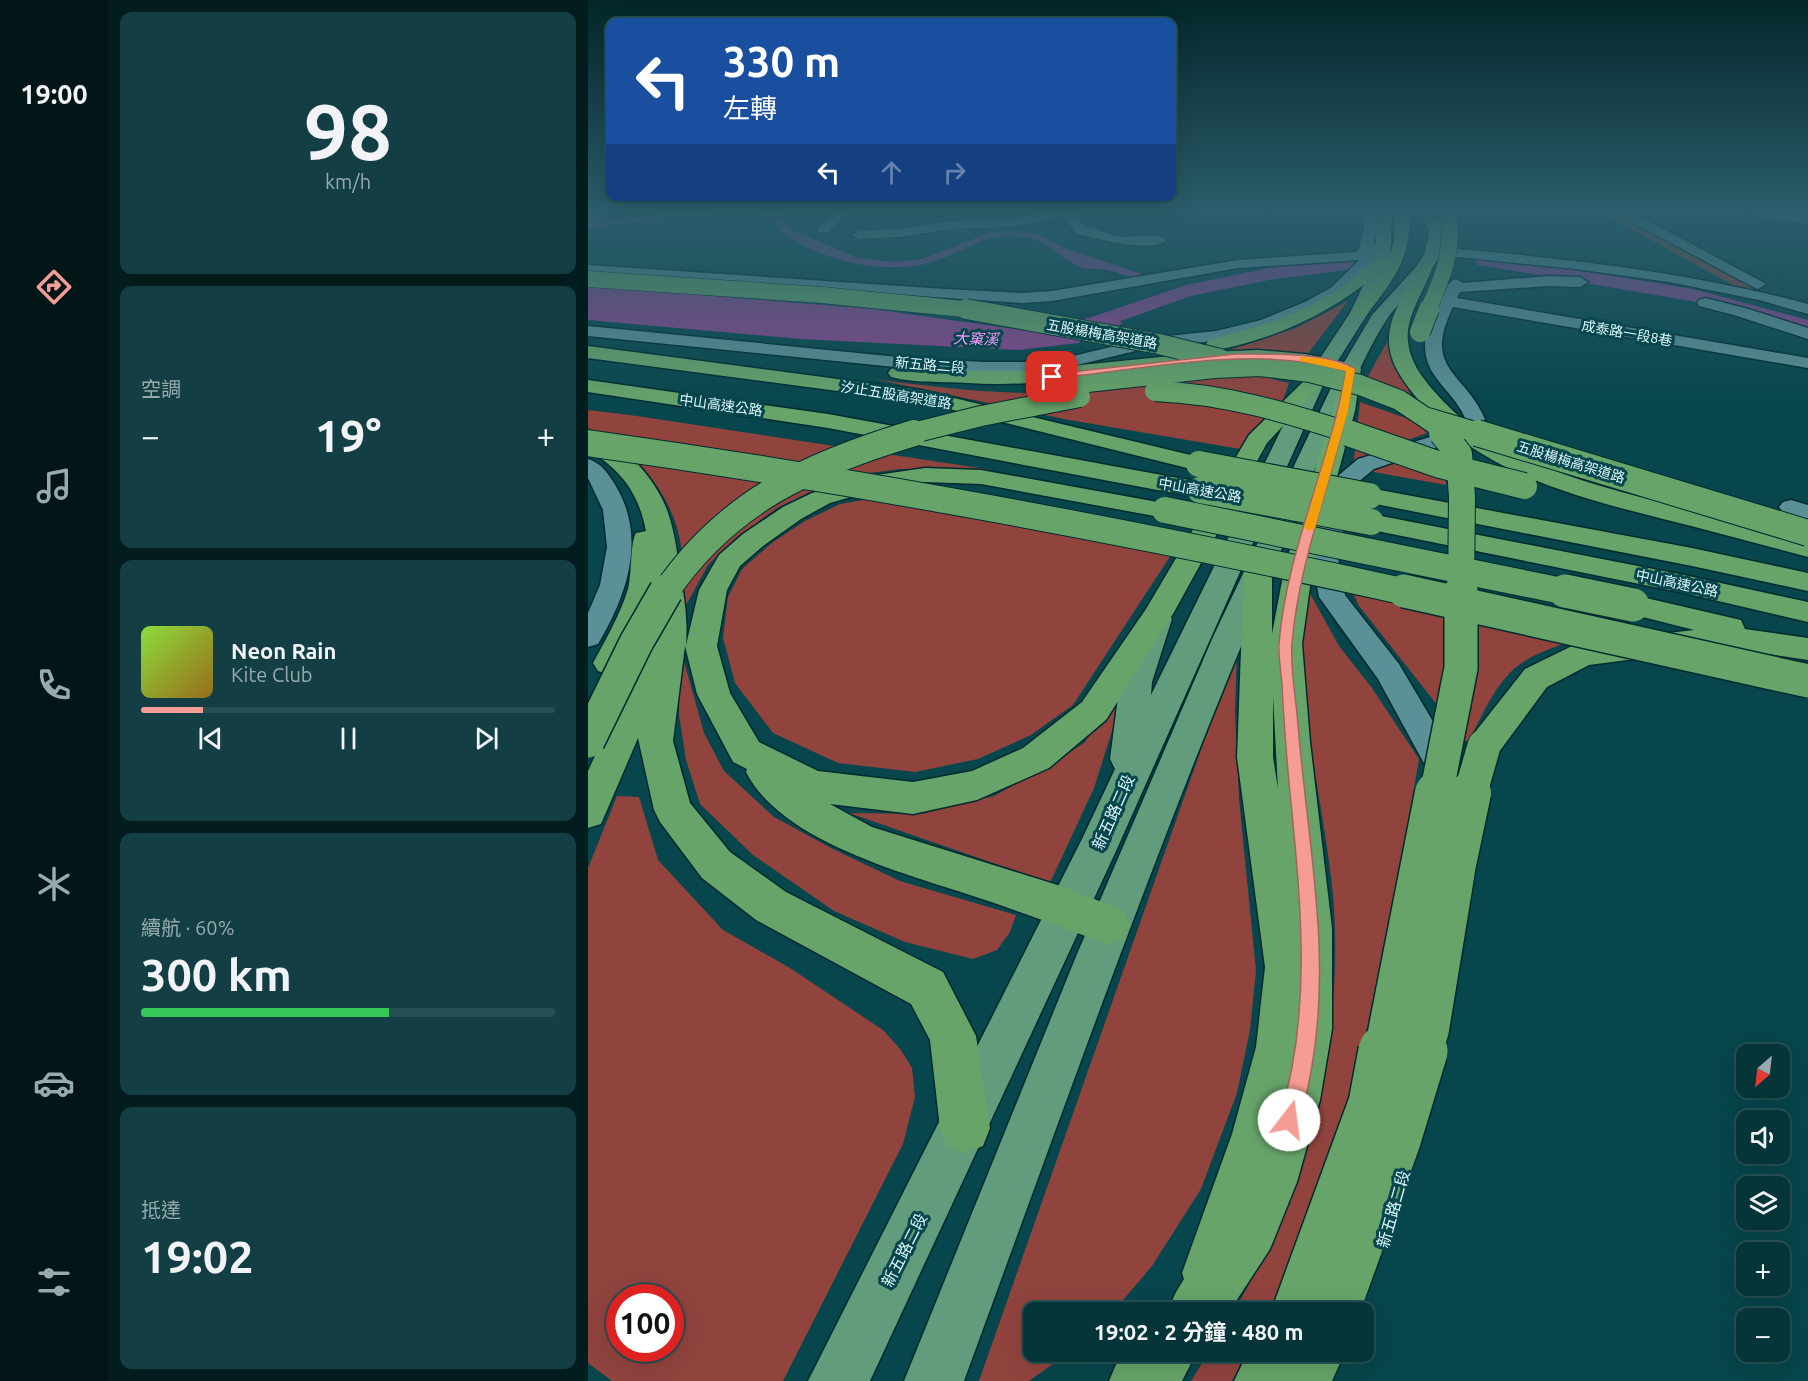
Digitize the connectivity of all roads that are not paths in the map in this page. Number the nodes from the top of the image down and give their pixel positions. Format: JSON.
{"nodes":[{"id":1,"x":714,"y":277,"type":"edge"},
{"id":2,"x":1157,"y":277,"type":"edge"},
{"id":3,"x":1352,"y":277,"type":"edge"},
{"id":4,"x":1377,"y":277,"type":"edge"},
{"id":5,"x":1394,"y":277,"type":"edge"},
{"id":6,"x":1401,"y":277,"type":"edge"},
{"id":7,"x":1413,"y":277,"type":"edge"},
{"id":8,"x":1443,"y":277,"type":"edge"},
{"id":9,"x":1458,"y":277,"type":"edge"},
{"id":10,"x":1677,"y":277,"type":"edge"},
{"id":11,"x":1747,"y":277,"type":"edge"},
{"id":12,"x":588,"y":279,"type":"edge"},
{"id":13,"x":1599,"y":284,"type":"dead end"},
{"id":14,"x":1451,"y":294,"type":"junction"},
{"id":15,"x":1765,"y":297,"type":"junction"},
{"id":16,"x":1695,"y":301,"type":"dead end"},
{"id":17,"x":1808,"y":309,"type":"edge"},
{"id":18,"x":1359,"y":314,"type":"joint"},
{"id":19,"x":1380,"y":316,"type":"joint"},
{"id":20,"x":588,"y":331,"type":"edge"},
{"id":21,"x":1808,"y":334,"type":"edge"},
{"id":22,"x":588,"y":338,"type":"edge"},
{"id":23,"x":588,"y":351,"type":"edge"},
{"id":24,"x":800,"y":362,"type":"junction"},
{"id":25,"x":1808,"y":363,"type":"edge"},
{"id":26,"x":588,"y":365,"type":"edge"},
{"id":27,"x":1330,"y":371,"type":"junction"},
{"id":28,"x":974,"y":378,"type":"junction"},
{"id":29,"x":588,"y":386,"type":"edge"},
{"id":30,"x":588,"y":395,"type":"edge"},
{"id":31,"x":828,"y":421,"type":"junction"},
{"id":32,"x":588,"y":439,"type":"edge"},
{"id":33,"x":588,"y":443,"type":"edge"},
{"id":34,"x":1200,"y":464,"type":"junction"},
{"id":35,"x":588,"y":466,"type":"edge"},
{"id":36,"x":637,"y":478,"type":"junction"},
{"id":37,"x":1370,"y":509,"type":"junction"},
{"id":38,"x":1808,"y":533,"type":"edge"},
{"id":39,"x":1808,"y":549,"type":"edge"},
{"id":40,"x":1258,"y":570,"type":"junction"},
{"id":41,"x":1808,"y":582,"type":"edge"},
{"id":42,"x":671,"y":606,"type":"junction"},
{"id":43,"x":1808,"y":612,"type":"edge"},
{"id":44,"x":1158,"y":614,"type":"junction"},
{"id":45,"x":588,"y":637,"type":"edge"},
{"id":46,"x":1808,"y":647,"type":"edge"},
{"id":47,"x":1808,"y":681,"type":"edge"},
{"id":48,"x":588,"y":706,"type":"edge"},
{"id":49,"x":588,"y":741,"type":"edge"},
{"id":50,"x":746,"y":752,"type":"junction"},
{"id":51,"x":1125,"y":786,"type":"junction"},
{"id":52,"x":588,"y":812,"type":"edge"},
{"id":53,"x":1088,"y":917,"type":"junction"},
{"id":54,"x":964,"y":1128,"type":"junction"},
{"id":55,"x":1195,"y":1302,"type":"edge"},
{"id":56,"x":1202,"y":1302,"type":"edge"},
{"id":57,"x":1303,"y":1302,"type":"edge"},
{"id":58,"x":1336,"y":1302,"type":"edge"},
{"id":59,"x":1359,"y":1302,"type":"edge"},
{"id":60,"x":1160,"y":1362,"type":"edge"},
{"id":61,"x":1275,"y":1362,"type":"edge"},
{"id":62,"x":1309,"y":1362,"type":"edge"},
{"id":63,"x":1335,"y":1362,"type":"edge"},
{"id":64,"x":838,"y":1381,"type":"edge"},
{"id":65,"x":934,"y":1381,"type":"edge"},
{"id":66,"x":1139,"y":1381,"type":"edge"},
{"id":67,"x":1264,"y":1381,"type":"edge"},
{"id":68,"x":1299,"y":1381,"type":"edge"},
{"id":69,"x":1327,"y":1381,"type":"edge"}],
"edges":[{"from":1,"to":2,"type":"street"},
{"from":3,"to":20,"type":"street","name":"新五路二段"},
{"from":4,"to":28,"type":"highway"},
{"from":5,"to":18,"type":"highway"},
{"from":6,"to":19,"type":"highway"},
{"from":7,"to":39,"type":"highway"},
{"from":8,"to":39,"type":"highway","bridge":true},
{"from":9,"to":14,"type":"street"},
{"from":10,"to":15,"type":"street"},
{"from":11,"to":15,"type":"street"},
{"from":12,"to":38,"type":"highway","name":"五股楊梅高架道路","bridge":true},
{"from":13,"to":14,"type":"street"},
{"from":14,"to":25,"type":"street","name":"成泰路一段8巷"},
{"from":14,"to":59,"type":"street","name":"新五路二段"},
{"from":15,"to":17,"type":"street"},
{"from":16,"to":21,"type":"street"},
{"from":18,"to":27,"type":"main road","name":"新五路二段"},
{"from":19,"to":27,"type":"main road","name":"新五路二段"},
{"from":22,"to":24,"type":"highway"},
{"from":23,"to":34,"type":"highway","name":"汐止五股高架道路"},
{"from":24,"to":28,"type":"highway"},
{"from":24,"to":57,"type":"highway","bridge":true},
{"from":26,"to":34,"type":"highway","name":"中山高速公路"},
{"from":27,"to":28,"type":"highway"},
{"from":27,"to":40,"type":"main road","name":"新五路二段"},
{"from":27,"to":44,"type":"highway"},
{"from":27,"to":51,"type":"main road","name":"新五路二段"},
{"from":27,"to":56,"type":"highway"},
{"from":29,"to":31,"type":"highway","name":"中山高速公路"},
{"from":30,"to":31,"type":"highway"},
{"from":31,"to":37,"type":"highway","name":"中山高速公路","bridge":true},
{"from":32,"to":36,"type":"highway"},
{"from":33,"to":47,"type":"highway","bridge":true},
{"from":34,"to":37,"type":"highway","name":"中山高速公路","bridge":true},
{"from":35,"to":45,"type":"street"},
{"from":36,"to":42,"type":"highway"},
{"from":36,"to":48,"type":"highway"},
{"from":37,"to":41,"type":"highway","name":"中山高速公路"},
{"from":37,"to":43,"type":"highway","name":"中山高速公路"},
{"from":39,"to":49,"type":"highway","bridge":true},
{"from":40,"to":53,"type":"main road","name":"新五路二段"},
{"from":40,"to":55,"type":"highway"},
{"from":42,"to":52,"type":"highway"},
{"from":42,"to":54,"type":"highway"},
{"from":44,"to":50,"type":"highway"},
{"from":44,"to":51,"type":"main road"},
{"from":46,"to":50,"type":"highway","bridge":true},
{"from":46,"to":58,"type":"highway","bridge":true},
{"from":50,"to":53,"type":"highway"},
{"from":51,"to":53,"type":"main road","name":"新五路二段"},
{"from":53,"to":54,"type":"main road","name":"新五路二段"},
{"from":53,"to":65,"type":"main road","name":"新五路二段"},
{"from":54,"to":64,"type":"main road","name":"新五路二段"},
{"from":60,"to":66,"type":"highway"},
{"from":61,"to":67,"type":"highway"},
{"from":62,"to":68,"type":"highway"},
{"from":63,"to":69,"type":"street"}]}
